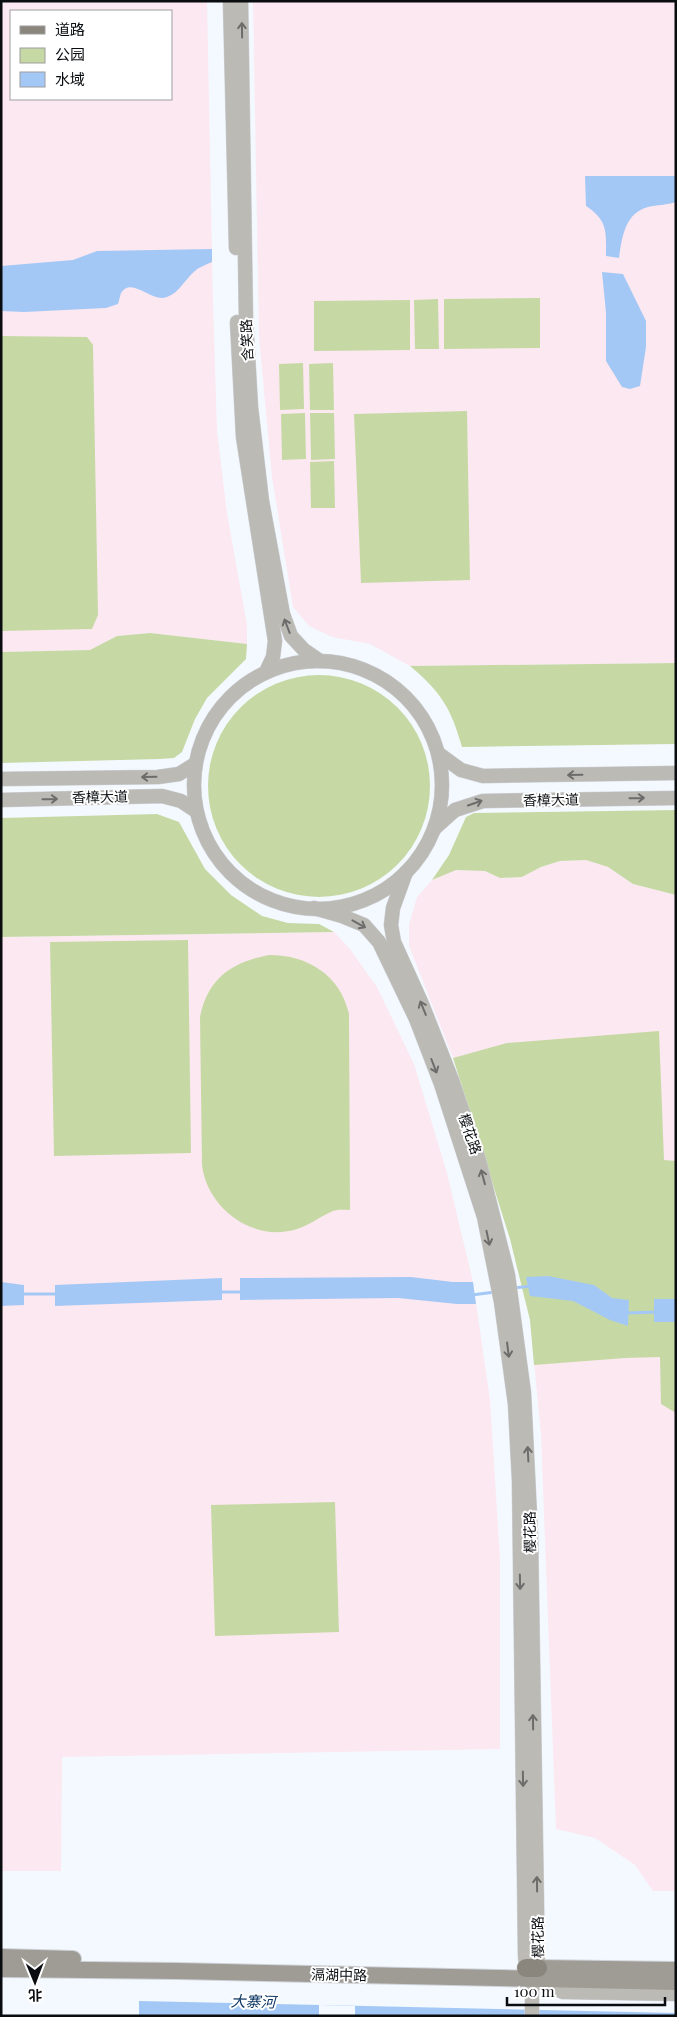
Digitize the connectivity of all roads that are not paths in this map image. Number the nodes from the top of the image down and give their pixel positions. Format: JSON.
{"nodes":[{"id":1,"x":230,"y":1,"type":"edge"},
{"id":2,"x":242,"y":1,"type":"edge"},
{"id":3,"x":320,"y":661,"type":"junction"},
{"id":4,"x":266,"y":672,"type":"junction"},
{"id":5,"x":439,"y":754,"type":"junction"},
{"id":6,"x":195,"y":764,"type":"junction"},
{"id":7,"x":676,"y":773,"type":"edge"},
{"id":8,"x":1,"y":779,"type":"edge"},
{"id":9,"x":676,"y":798,"type":"edge"},
{"id":10,"x":1,"y":800,"type":"edge"},
{"id":11,"x":196,"y":811,"type":"junction"},
{"id":12,"x":434,"y":829,"type":"junction"},
{"id":13,"x":406,"y":872,"type":"junction"},
{"id":14,"x":314,"y":908,"type":"junction"},
{"id":15,"x":502,"y":1277,"type":"junction"},
{"id":16,"x":1,"y":1957,"type":"edge"},
{"id":17,"x":1,"y":1969,"type":"edge"},
{"id":18,"x":676,"y":1970,"type":"edge"},
{"id":19,"x":532,"y":1971,"type":"junction"},
{"id":20,"x":676,"y":1982,"type":"edge"},
{"id":21,"x":676,"y":1994,"type":"edge"},
{"id":22,"x":532,"y":2011,"type":"edge"}],
"edges":[{"from":1,"to":4,"type":"street","name":"含笑路"},
{"from":3,"to":2,"type":"street","name":"含笑路","one_way":true},
{"from":3,"to":4,"type":"street"},
{"from":3,"to":5,"type":"street"},
{"from":4,"to":6,"type":"street"},
{"from":7,"to":5,"type":"street","name":"香樟大道","one_way":true},
{"from":5,"to":12,"type":"street"},
{"from":6,"to":8,"type":"street","name":"香樟大道","one_way":true},
{"from":6,"to":11,"type":"street"},
{"from":12,"to":9,"type":"street","name":"香樟大道","one_way":true},
{"from":10,"to":11,"type":"street","name":"香樟大道","one_way":true},
{"from":11,"to":14,"type":"street"},
{"from":12,"to":13,"type":"street"},
{"from":13,"to":14,"type":"street"},
{"from":15,"to":13,"type":"street","name":"樱花路","one_way":true},
{"from":14,"to":15,"type":"street","name":"樱花路","one_way":true},
{"from":15,"to":19,"type":"street","name":"樱花路"},
{"from":16,"to":19,"type":"main road","name":"滆湖中路"},
{"from":17,"to":19,"type":"main road","name":"滆湖中路"},
{"from":18,"to":19,"type":"main road","name":"滆湖中路"},
{"from":19,"to":20,"type":"main road","name":"滆湖中路"},
{"from":19,"to":21,"type":"street"},
{"from":19,"to":22,"type":"street","name":"樱花路"}]}
